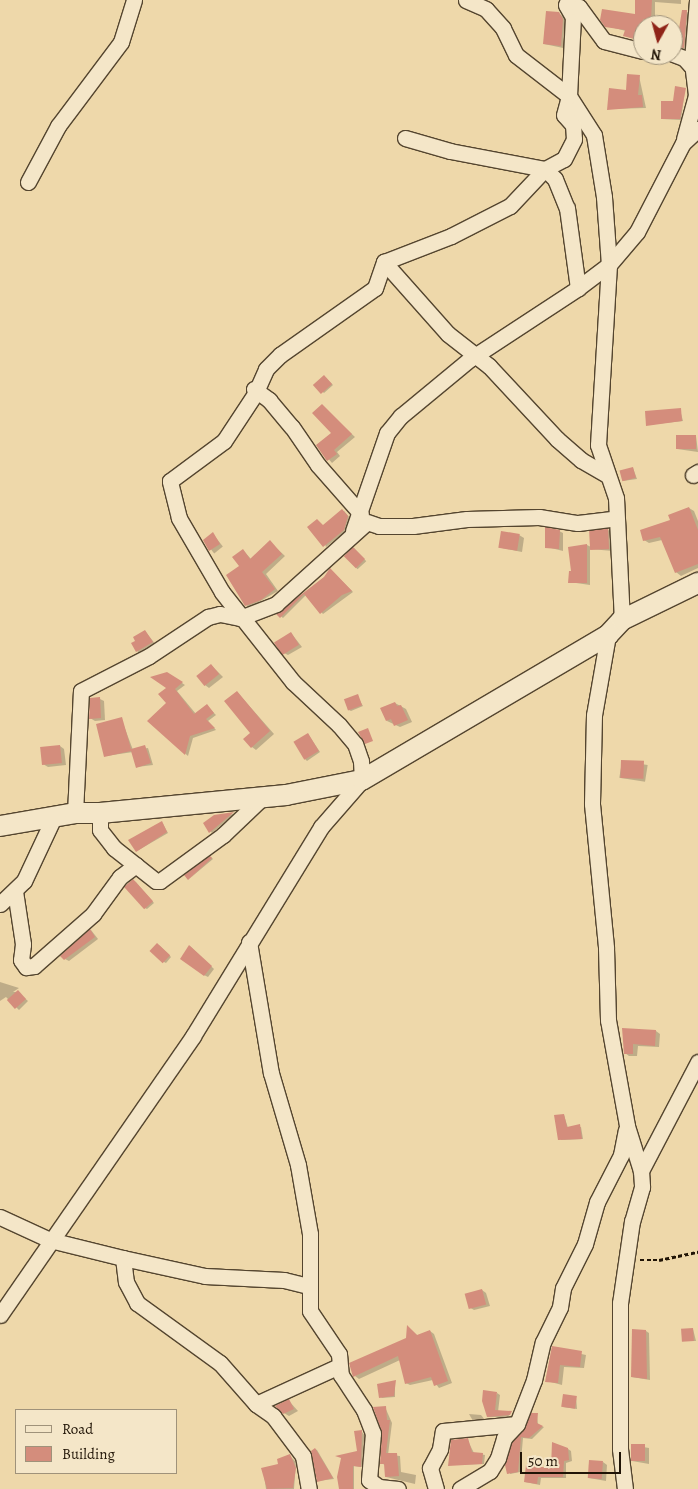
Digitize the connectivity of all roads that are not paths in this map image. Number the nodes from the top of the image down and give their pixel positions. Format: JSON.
{"nodes":[{"id":1,"x":134,"y":0,"type":"edge"},
{"id":2,"x":466,"y":0,"type":"edge"},
{"id":3,"x":697,"y":0,"type":"edge"},
{"id":4,"x":567,"y":3,"type":"edge"},
{"id":5,"x":633,"y":48,"type":"edge"},
{"id":6,"x":683,"y":58,"type":"edge"},
{"id":7,"x":693,"y":68,"type":"junction"},
{"id":8,"x":569,"y":96,"type":"junction"},
{"id":9,"x":698,"y":129,"type":"edge"},
{"id":10,"x":405,"y":138,"type":"dead end"},
{"id":11,"x":683,"y":143,"type":"junction"},
{"id":12,"x":545,"y":169,"type":"junction"},
{"id":13,"x":28,"y":182,"type":"dead end"},
{"id":14,"x":384,"y":262,"type":"junction"},
{"id":15,"x":609,"y":265,"type":"junction"},
{"id":16,"x":578,"y":288,"type":"junction"},
{"id":17,"x":476,"y":354,"type":"junction"},
{"id":18,"x":254,"y":389,"type":"junction"},
{"id":19,"x":607,"y":474,"type":"junction"},
{"id":20,"x":361,"y":514,"type":"junction"},
{"id":21,"x":616,"y":518,"type":"junction"},
{"id":22,"x":352,"y":533,"type":"junction"},
{"id":23,"x":698,"y":583,"type":"edge"},
{"id":24,"x":240,"y":618,"type":"junction"},
{"id":25,"x":622,"y":620,"type":"junction"},
{"id":26,"x":608,"y":635,"type":"junction"},
{"id":27,"x":362,"y":780,"type":"junction"},
{"id":28,"x":263,"y":797,"type":"junction"},
{"id":29,"x":75,"y":813,"type":"junction"},
{"id":30,"x":100,"y":813,"type":"junction"},
{"id":31,"x":54,"y":817,"type":"junction"},
{"id":32,"x":0,"y":826,"type":"edge"},
{"id":33,"x":136,"y":865,"type":"junction"},
{"id":34,"x":15,"y":891,"type":"junction"},
{"id":35,"x":0,"y":904,"type":"edge"},
{"id":36,"x":249,"y":942,"type":"junction"},
{"id":37,"x":698,"y":1062,"type":"edge"},
{"id":38,"x":627,"y":1126,"type":"junction"},
{"id":39,"x":641,"y":1172,"type":"junction"},
{"id":40,"x":0,"y":1217,"type":"edge"},
{"id":41,"x":50,"y":1240,"type":"junction"},
{"id":42,"x":123,"y":1258,"type":"junction"},
{"id":43,"x":308,"y":1286,"type":"junction"},
{"id":44,"x":0,"y":1315,"type":"edge"},
{"id":45,"x":339,"y":1366,"type":"junction"},
{"id":46,"x":256,"y":1404,"type":"junction"},
{"id":47,"x":517,"y":1424,"type":"junction"},
{"id":48,"x":309,"y":1489,"type":"edge"},
{"id":49,"x":398,"y":1489,"type":"edge"},
{"id":50,"x":436,"y":1489,"type":"edge"},
{"id":51,"x":460,"y":1489,"type":"edge"},
{"id":52,"x":625,"y":1489,"type":"edge"}],
"edges":[{"from":1,"to":13,"type":"street"},
{"from":2,"to":8,"type":"street"},
{"from":3,"to":7,"type":"street"},
{"from":4,"to":5,"type":"street"},
{"from":4,"to":8,"type":"street"},
{"from":6,"to":7,"type":"street"},
{"from":7,"to":11,"type":"street"},
{"from":8,"to":12,"type":"street"},
{"from":8,"to":15,"type":"street"},
{"from":9,"to":11,"type":"street"},
{"from":10,"to":12,"type":"street"},
{"from":11,"to":15,"type":"street"},
{"from":12,"to":14,"type":"street"},
{"from":12,"to":16,"type":"street"},
{"from":14,"to":17,"type":"street"},
{"from":14,"to":18,"type":"street"},
{"from":15,"to":16,"type":"street"},
{"from":15,"to":19,"type":"street"},
{"from":16,"to":17,"type":"street"},
{"from":17,"to":19,"type":"street"},
{"from":17,"to":20,"type":"street"},
{"from":18,"to":20,"type":"street"},
{"from":18,"to":24,"type":"street"},
{"from":19,"to":21,"type":"street"},
{"from":20,"to":22,"type":"street"},
{"from":21,"to":22,"type":"street"},
{"from":21,"to":25,"type":"street"},
{"from":22,"to":24,"type":"street"},
{"from":23,"to":25,"type":"street"},
{"from":24,"to":27,"type":"street"},
{"from":24,"to":29,"type":"street"},
{"from":25,"to":26,"type":"street"},
{"from":26,"to":27,"type":"street"},
{"from":26,"to":38,"type":"street"},
{"from":27,"to":28,"type":"street"},
{"from":27,"to":36,"type":"street"},
{"from":28,"to":30,"type":"street"},
{"from":28,"to":33,"type":"street"},
{"from":29,"to":30,"type":"street"},
{"from":29,"to":31,"type":"street"},
{"from":30,"to":33,"type":"street"},
{"from":31,"to":32,"type":"street"},
{"from":31,"to":34,"type":"street"},
{"from":33,"to":34,"type":"street"},
{"from":34,"to":35,"type":"street"},
{"from":36,"to":41,"type":"street"},
{"from":36,"to":43,"type":"street"},
{"from":37,"to":39,"type":"street"},
{"from":38,"to":39,"type":"street"},
{"from":38,"to":47,"type":"street"},
{"from":39,"to":52,"type":"street"},
{"from":40,"to":41,"type":"street"},
{"from":41,"to":42,"type":"street"},
{"from":41,"to":44,"type":"street"},
{"from":42,"to":43,"type":"street"},
{"from":42,"to":46,"type":"street"},
{"from":43,"to":45,"type":"street"},
{"from":45,"to":46,"type":"street"},
{"from":45,"to":49,"type":"street"},
{"from":46,"to":48,"type":"street"},
{"from":47,"to":50,"type":"street"},
{"from":47,"to":51,"type":"street"}]}
